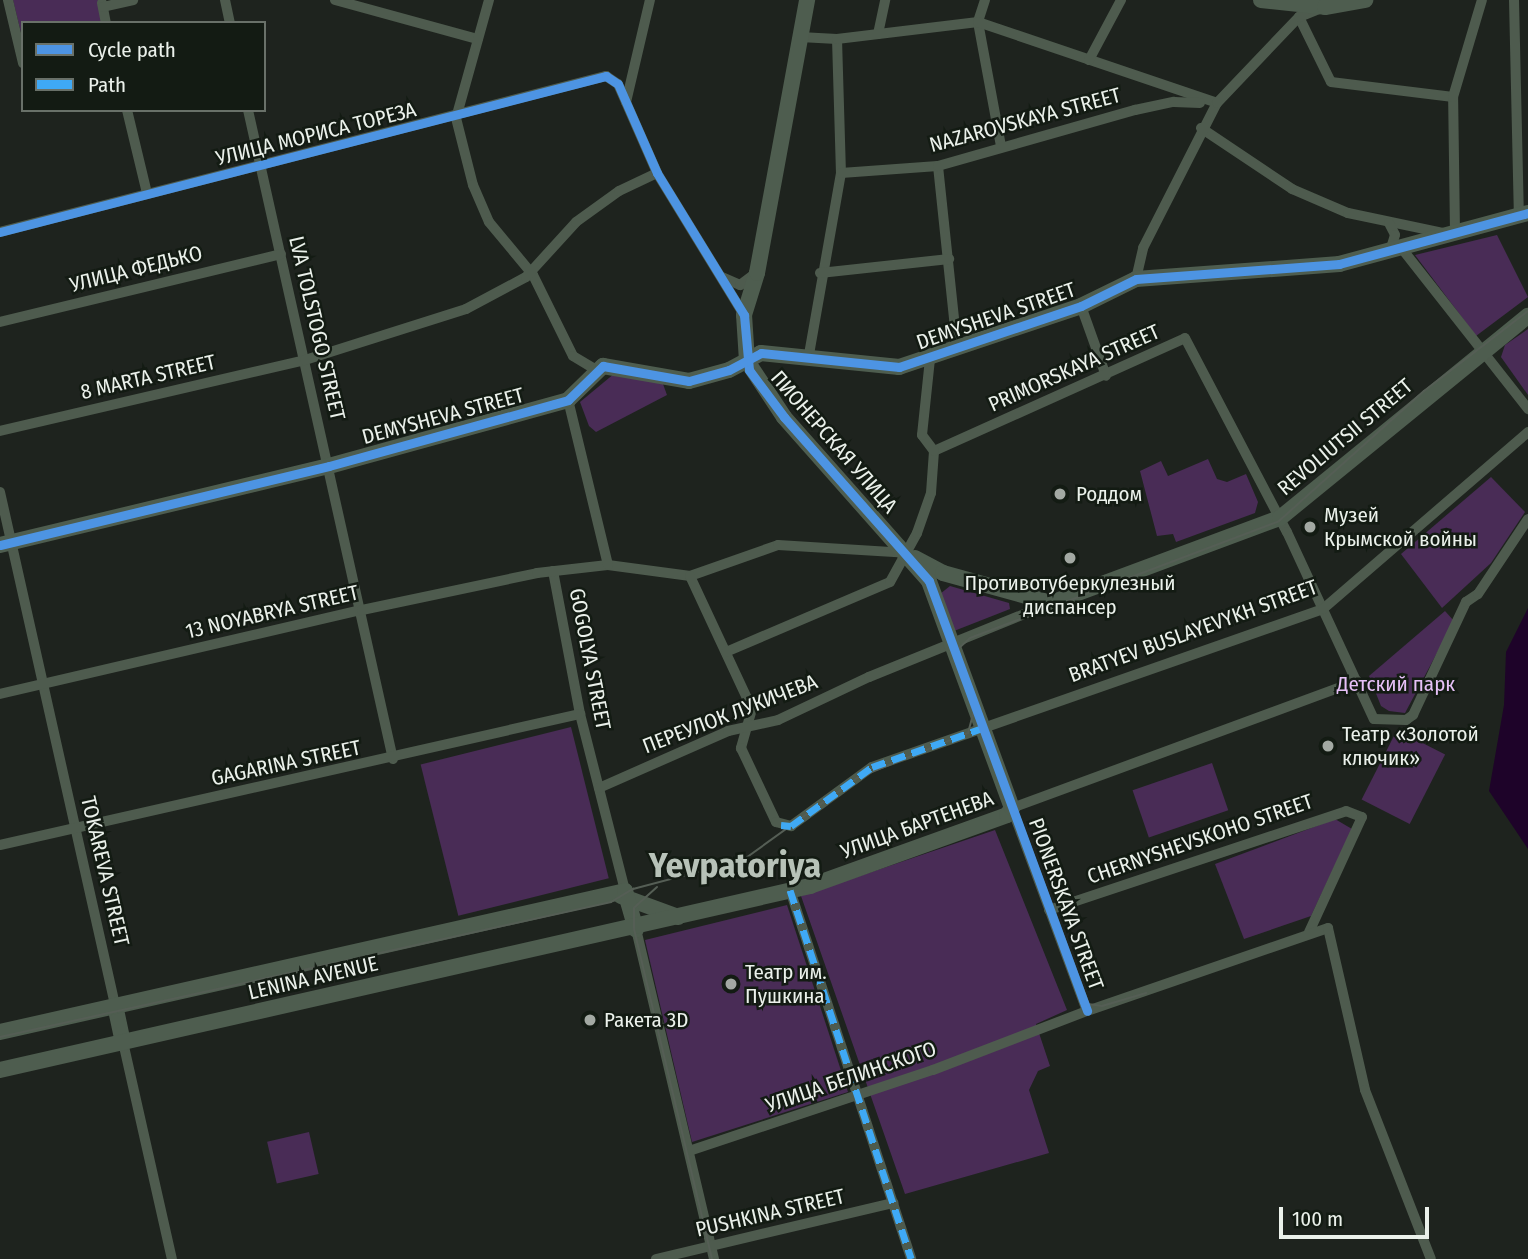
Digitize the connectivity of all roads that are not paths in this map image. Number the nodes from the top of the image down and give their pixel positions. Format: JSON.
{"nodes":[{"id":1,"x":8,"y":0,"type":"edge"},
{"id":2,"x":133,"y":0,"type":"edge"},
{"id":3,"x":225,"y":0,"type":"edge"},
{"id":4,"x":335,"y":0,"type":"edge"},
{"id":5,"x":489,"y":0,"type":"edge"},
{"id":6,"x":650,"y":0,"type":"edge"},
{"id":7,"x":807,"y":0,"type":"edge"},
{"id":8,"x":885,"y":0,"type":"edge"},
{"id":9,"x":985,"y":0,"type":"edge"},
{"id":10,"x":1121,"y":0,"type":"edge"},
{"id":11,"x":1365,"y":0,"type":"edge"},
{"id":12,"x":1482,"y":0,"type":"edge"},
{"id":13,"x":1514,"y":0,"type":"edge"},
{"id":14,"x":1266,"y":1,"type":"edge"},
{"id":15,"x":352,"y":2,"type":"edge"},
{"id":16,"x":102,"y":3,"type":"edge"},
{"id":17,"x":1326,"y":3,"type":"edge"},
{"id":18,"x":1299,"y":17,"type":"junction"},
{"id":19,"x":106,"y":21,"type":"edge"},
{"id":20,"x":230,"y":21,"type":"edge"},
{"id":21,"x":978,"y":22,"type":"junction"},
{"id":22,"x":878,"y":34,"type":"junction"},
{"id":23,"x":800,"y":37,"type":"junction"},
{"id":24,"x":478,"y":39,"type":"junction"},
{"id":25,"x":837,"y":39,"type":"junction"},
{"id":26,"x":21,"y":55,"type":"edge"},
{"id":27,"x":1089,"y":60,"type":"junction"},
{"id":28,"x":1453,"y":97,"type":"junction"},
{"id":29,"x":626,"y":102,"type":"junction"},
{"id":30,"x":1217,"y":103,"type":"junction"},
{"id":31,"x":127,"y":112,"type":"edge"},
{"id":32,"x":248,"y":112,"type":"edge"},
{"id":33,"x":456,"y":118,"type":"junction"},
{"id":34,"x":1201,"y":128,"type":"junction"},
{"id":35,"x":1001,"y":146,"type":"junction"},
{"id":36,"x":260,"y":165,"type":"junction"},
{"id":37,"x":938,"y":166,"type":"junction"},
{"id":38,"x":657,"y":173,"type":"junction"},
{"id":39,"x":841,"y":173,"type":"junction"},
{"id":40,"x":147,"y":193,"type":"junction"},
{"id":41,"x":1523,"y":216,"type":"edge"},
{"id":42,"x":1389,"y":223,"type":"junction"},
{"id":43,"x":0,"y":232,"type":"edge"},
{"id":44,"x":1453,"y":233,"type":"junction"},
{"id":45,"x":1395,"y":246,"type":"junction"},
{"id":46,"x":281,"y":254,"type":"junction"},
{"id":47,"x":949,"y":259,"type":"junction"},
{"id":48,"x":530,"y":272,"type":"junction"},
{"id":49,"x":757,"y":273,"type":"junction"},
{"id":50,"x":820,"y":273,"type":"junction"},
{"id":51,"x":720,"y":275,"type":"junction"},
{"id":52,"x":1136,"y":279,"type":"junction"},
{"id":53,"x":1081,"y":306,"type":"junction"},
{"id":54,"x":744,"y":315,"type":"junction"},
{"id":55,"x":1528,"y":316,"type":"edge"},
{"id":56,"x":0,"y":322,"type":"edge"},
{"id":57,"x":957,"y":346,"type":"junction"},
{"id":58,"x":1482,"y":350,"type":"junction"},
{"id":59,"x":809,"y":355,"type":"junction"},
{"id":60,"x":930,"y":359,"type":"junction"},
{"id":61,"x":305,"y":360,"type":"junction"},
{"id":62,"x":747,"y":361,"type":"junction"},
{"id":63,"x":596,"y":370,"type":"junction"},
{"id":64,"x":1106,"y":376,"type":"junction"},
{"id":65,"x":568,"y":400,"type":"junction"},
{"id":66,"x":1528,"y":408,"type":"edge"},
{"id":67,"x":0,"y":431,"type":"edge"},
{"id":68,"x":1528,"y":432,"type":"edge"},
{"id":69,"x":934,"y":451,"type":"junction"},
{"id":70,"x":328,"y":466,"type":"junction"},
{"id":71,"x":0,"y":492,"type":"edge"},
{"id":72,"x":1280,"y":518,"type":"junction"},
{"id":73,"x":1528,"y":519,"type":"edge"},
{"id":74,"x":5,"y":543,"type":"edge"},
{"id":75,"x":907,"y":553,"type":"junction"},
{"id":76,"x":608,"y":565,"type":"junction"},
{"id":77,"x":553,"y":571,"type":"junction"},
{"id":78,"x":690,"y":576,"type":"junction"},
{"id":79,"x":936,"y":577,"type":"junction"},
{"id":80,"x":1051,"y":603,"type":"junction"},
{"id":81,"x":1323,"y":609,"type":"junction"},
{"id":82,"x":362,"y":610,"type":"junction"},
{"id":83,"x":951,"y":642,"type":"junction"},
{"id":84,"x":726,"y":652,"type":"junction"},
{"id":85,"x":1357,"y":681,"type":"junction"},
{"id":86,"x":42,"y":685,"type":"junction"},
{"id":87,"x":0,"y":694,"type":"edge"},
{"id":88,"x":580,"y":714,"type":"junction"},
{"id":89,"x":983,"y":728,"type":"junction"},
{"id":90,"x":749,"y":729,"type":"junction"},
{"id":91,"x":393,"y":759,"type":"junction"},
{"id":92,"x":599,"y":788,"type":"junction"},
{"id":93,"x":1012,"y":808,"type":"junction"},
{"id":94,"x":73,"y":829,"type":"junction"},
{"id":95,"x":0,"y":845,"type":"edge"},
{"id":96,"x":790,"y":890,"type":"junction"},
{"id":97,"x":620,"y":895,"type":"junction"},
{"id":98,"x":1049,"y":910,"type":"junction"},
{"id":99,"x":681,"y":917,"type":"junction"},
{"id":100,"x":636,"y":929,"type":"junction"},
{"id":101,"x":1309,"y":932,"type":"junction"},
{"id":102,"x":115,"y":1006,"type":"junction"},
{"id":103,"x":1087,"y":1011,"type":"junction"},
{"id":104,"x":0,"y":1032,"type":"edge"},
{"id":105,"x":123,"y":1042,"type":"junction"},
{"id":106,"x":0,"y":1070,"type":"edge"},
{"id":107,"x":857,"y":1096,"type":"junction"},
{"id":108,"x":689,"y":1152,"type":"junction"},
{"id":109,"x":893,"y":1203,"type":"junction"},
{"id":110,"x":711,"y":1247,"type":"junction"},
{"id":111,"x":172,"y":1259,"type":"edge"},
{"id":112,"x":656,"y":1259,"type":"edge"},
{"id":113,"x":714,"y":1259,"type":"edge"},
{"id":114,"x":911,"y":1259,"type":"edge"},
{"id":115,"x":1431,"y":1259,"type":"edge"}],
"edges":[{"from":1,"to":26,"type":"street"},
{"from":2,"to":16,"type":"street"},
{"from":3,"to":20,"type":"street"},
{"from":4,"to":15,"type":"street"},
{"from":5,"to":24,"type":"street"},
{"from":6,"to":29,"type":"street"},
{"from":7,"to":23,"type":"street"},
{"from":8,"to":22,"type":"street"},
{"from":9,"to":21,"type":"street"},
{"from":10,"to":27,"type":"street"},
{"from":11,"to":17,"type":"street"},
{"from":12,"to":28,"type":"street"},
{"from":13,"to":41,"type":"street"},
{"from":14,"to":17,"type":"street"},
{"from":15,"to":24,"type":"street"},
{"from":16,"to":19,"type":"street"},
{"from":17,"to":18,"type":"street"},
{"from":18,"to":28,"type":"street"},
{"from":18,"to":30,"type":"street"},
{"from":21,"to":22,"type":"street"},
{"from":21,"to":27,"type":"street"},
{"from":21,"to":35,"type":"street"},
{"from":22,"to":25,"type":"street"},
{"from":23,"to":25,"type":"street"},
{"from":23,"to":49,"type":"street"},
{"from":24,"to":33,"type":"street"},
{"from":25,"to":39,"type":"street"},
{"from":27,"to":30,"type":"street"},
{"from":28,"to":44,"type":"street"},
{"from":29,"to":33,"type":"street","name":"УЛИЦА МОРИСА ТОРЕЗА"},
{"from":29,"to":38,"type":"street","name":"ПИОНЕРСКАЯ УЛИЦА"},
{"from":30,"to":34,"type":"street"},
{"from":30,"to":35,"type":"street","name":"NAZAROVSKAYA STREET"},
{"from":31,"to":40,"type":"street"},
{"from":32,"to":36,"type":"street","name":"LVA TOLSTOGO STREET"},
{"from":33,"to":36,"type":"street","name":"УЛИЦА МОРИСА ТОРЕЗА"},
{"from":33,"to":48,"type":"street"},
{"from":34,"to":42,"type":"street"},
{"from":34,"to":52,"type":"street"},
{"from":35,"to":37,"type":"street","name":"NAZAROVSKAYA STREET"},
{"from":36,"to":40,"type":"street","name":"УЛИЦА МОРИСА ТОРЕЗА"},
{"from":36,"to":46,"type":"street","name":"LVA TOLSTOGO STREET"},
{"from":37,"to":39,"type":"street","name":"NAZAROVSKAYA STREET"},
{"from":37,"to":47,"type":"street"},
{"from":38,"to":48,"type":"street","name":"8 MARTA STREET"},
{"from":38,"to":51,"type":"street","name":"ПИОНЕРСКАЯ УЛИЦА"},
{"from":39,"to":50,"type":"street"},
{"from":40,"to":43,"type":"street","name":"УЛИЦА МОРИСА ТОРЕЗА"},
{"from":41,"to":44,"type":"street","name":"DEMYSHEVA STREET"},
{"from":42,"to":44,"type":"street"},
{"from":42,"to":45,"type":"street"},
{"from":44,"to":45,"type":"street","name":"DEMYSHEVA STREET"},
{"from":45,"to":52,"type":"street","name":"DEMYSHEVA STREET"},
{"from":45,"to":58,"type":"street"},
{"from":46,"to":56,"type":"street","name":"УЛИЦА ФЕДЬКО"},
{"from":46,"to":61,"type":"street","name":"LVA TOLSTOGO STREET"},
{"from":47,"to":50,"type":"street"},
{"from":47,"to":57,"type":"street"},
{"from":48,"to":61,"type":"street","name":"8 MARTA STREET"},
{"from":48,"to":63,"type":"street"},
{"from":49,"to":51,"type":"street"},
{"from":49,"to":54,"type":"street"},
{"from":50,"to":59,"type":"street"},
{"from":51,"to":54,"type":"street","name":"ПИОНЕРСКАЯ УЛИЦА"},
{"from":52,"to":53,"type":"street","name":"DEMYSHEVA STREET"},
{"from":53,"to":57,"type":"street","name":"DEMYSHEVA STREET"},
{"from":53,"to":64,"type":"street"},
{"from":54,"to":62,"type":"street","name":"ПИОНЕРСКАЯ УЛИЦА"},
{"from":55,"to":58,"type":"street","name":"REVOLIUTSII STREET"},
{"from":57,"to":60,"type":"street","name":"DEMYSHEVA STREET"},
{"from":58,"to":66,"type":"street"},
{"from":58,"to":72,"type":"street","name":"REVOLIUTSII STREET"},
{"from":59,"to":60,"type":"street","name":"DEMYSHEVA STREET"},
{"from":59,"to":62,"type":"street","name":"DEMYSHEVA STREET"},
{"from":60,"to":69,"type":"street"},
{"from":61,"to":67,"type":"street","name":"8 MARTA STREET"},
{"from":61,"to":70,"type":"street","name":"LVA TOLSTOGO STREET"},
{"from":62,"to":63,"type":"street","name":"DEMYSHEVA STREET"},
{"from":62,"to":75,"type":"street","name":"ПИОНЕРСКАЯ УЛИЦА"},
{"from":63,"to":65,"type":"street"},
{"from":64,"to":69,"type":"street","name":"PRIMORSKAYA STREET"},
{"from":64,"to":72,"type":"street","name":"PRIMORSKAYA STREET"},
{"from":65,"to":70,"type":"street","name":"DEMYSHEVA STREET"},
{"from":65,"to":76,"type":"street","name":"GOGOLYA STREET"},
{"from":68,"to":81,"type":"street","name":"BRATYEV BUSLAYEVYKH STREET"},
{"from":69,"to":75,"type":"street"},
{"from":70,"to":74,"type":"street","name":"DEMYSHEVA STREET"},
{"from":70,"to":82,"type":"street","name":"LVA TOLSTOGO STREET"},
{"from":71,"to":74,"type":"street","name":"TOKAREVA STREET"},
{"from":72,"to":80,"type":"street","name":"REVOLIUTSII STREET"},
{"from":72,"to":81,"type":"street","name":"PRIMORSKAYA STREET"},
{"from":73,"to":85,"type":"street","name":"PRIMORSKAYA STREET"},
{"from":74,"to":86,"type":"street","name":"TOKAREVA STREET"},
{"from":75,"to":78,"type":"street"},
{"from":75,"to":79,"type":"street","name":"ПИОНЕРСКАЯ УЛИЦА"},
{"from":75,"to":84,"type":"street"},
{"from":76,"to":77,"type":"street","name":"GOGOLYA STREET"},
{"from":76,"to":78,"type":"street"},
{"from":77,"to":82,"type":"street","name":"13 NOYABRYA STREET"},
{"from":77,"to":88,"type":"street","name":"GOGOLYA STREET"},
{"from":78,"to":84,"type":"street"},
{"from":79,"to":80,"type":"street","name":"ПИОНЕРСКАЯ УЛИЦА"},
{"from":79,"to":83,"type":"street"},
{"from":80,"to":83,"type":"street","name":"ПЕРЕУЛОК ЛУКИЧЕВА"},
{"from":81,"to":85,"type":"street","name":"PRIMORSKAYA STREET"},
{"from":81,"to":89,"type":"street","name":"BRATYEV BUSLAYEVYKH STREET"},
{"from":82,"to":86,"type":"street","name":"13 NOYABRYA STREET"},
{"from":82,"to":91,"type":"street","name":"LVA TOLSTOGO STREET"},
{"from":83,"to":89,"type":"street"},
{"from":83,"to":90,"type":"street","name":"ПЕРЕУЛОК ЛУКИЧЕВА"},
{"from":84,"to":90,"type":"street"},
{"from":85,"to":93,"type":"street","name":"УЛИЦА БАРТЕНЕВА"},
{"from":86,"to":87,"type":"street","name":"13 NOYABRYA STREET"},
{"from":86,"to":94,"type":"street","name":"TOKAREVA STREET"},
{"from":88,"to":91,"type":"street","name":"GAGARINA STREET"},
{"from":88,"to":92,"type":"street","name":"GOGOLYA STREET"},
{"from":89,"to":90,"type":"street","name":"BRATYEV BUSLAYEVYKH STREET"},
{"from":89,"to":93,"type":"street"},
{"from":90,"to":92,"type":"street","name":"ПЕРЕУЛОК ЛУКИЧЕВА"},
{"from":91,"to":94,"type":"street","name":"GAGARINA STREET"},
{"from":92,"to":97,"type":"street","name":"GOGOLYA STREET"},
{"from":93,"to":96,"type":"street","name":"УЛИЦА БАРТЕНЕВА"},
{"from":93,"to":98,"type":"street","name":"PIONERSKAYA STREET"},
{"from":94,"to":95,"type":"street","name":"GAGARINA STREET"},
{"from":94,"to":102,"type":"street","name":"TOKAREVA STREET"},
{"from":96,"to":99,"type":"street","name":"УЛИЦА БАРТЕНЕВА"},
{"from":96,"to":107,"type":"street"},
{"from":97,"to":99,"type":"street"},
{"from":97,"to":100,"type":"street"},
{"from":97,"to":102,"type":"street","name":"LENINA AVENUE"},
{"from":98,"to":101,"type":"street","name":"CHERNYSHEVSKOHO STREET"},
{"from":98,"to":103,"type":"street","name":"PIONERSKAYA STREET"},
{"from":99,"to":100,"type":"street","name":"LENINA AVENUE"},
{"from":100,"to":105,"type":"street","name":"LENINA AVENUE"},
{"from":100,"to":108,"type":"street"},
{"from":101,"to":103,"type":"street"},
{"from":101,"to":115,"type":"street"},
{"from":102,"to":104,"type":"street","name":"LENINA AVENUE"},
{"from":102,"to":105,"type":"street","name":"TOKAREVA STREET"},
{"from":103,"to":107,"type":"street","name":"УЛИЦА БЕЛИНСКОГО"},
{"from":105,"to":106,"type":"street","name":"LENINA AVENUE"},
{"from":105,"to":111,"type":"street","name":"TOKAREVA STREET"},
{"from":107,"to":108,"type":"street","name":"УЛИЦА БЕЛИНСКОГО"},
{"from":107,"to":109,"type":"street"},
{"from":108,"to":110,"type":"street"},
{"from":109,"to":110,"type":"street","name":"PUSHKINA STREET"},
{"from":109,"to":114,"type":"street"},
{"from":110,"to":112,"type":"street","name":"PUSHKINA STREET"},
{"from":110,"to":113,"type":"street"}]}
